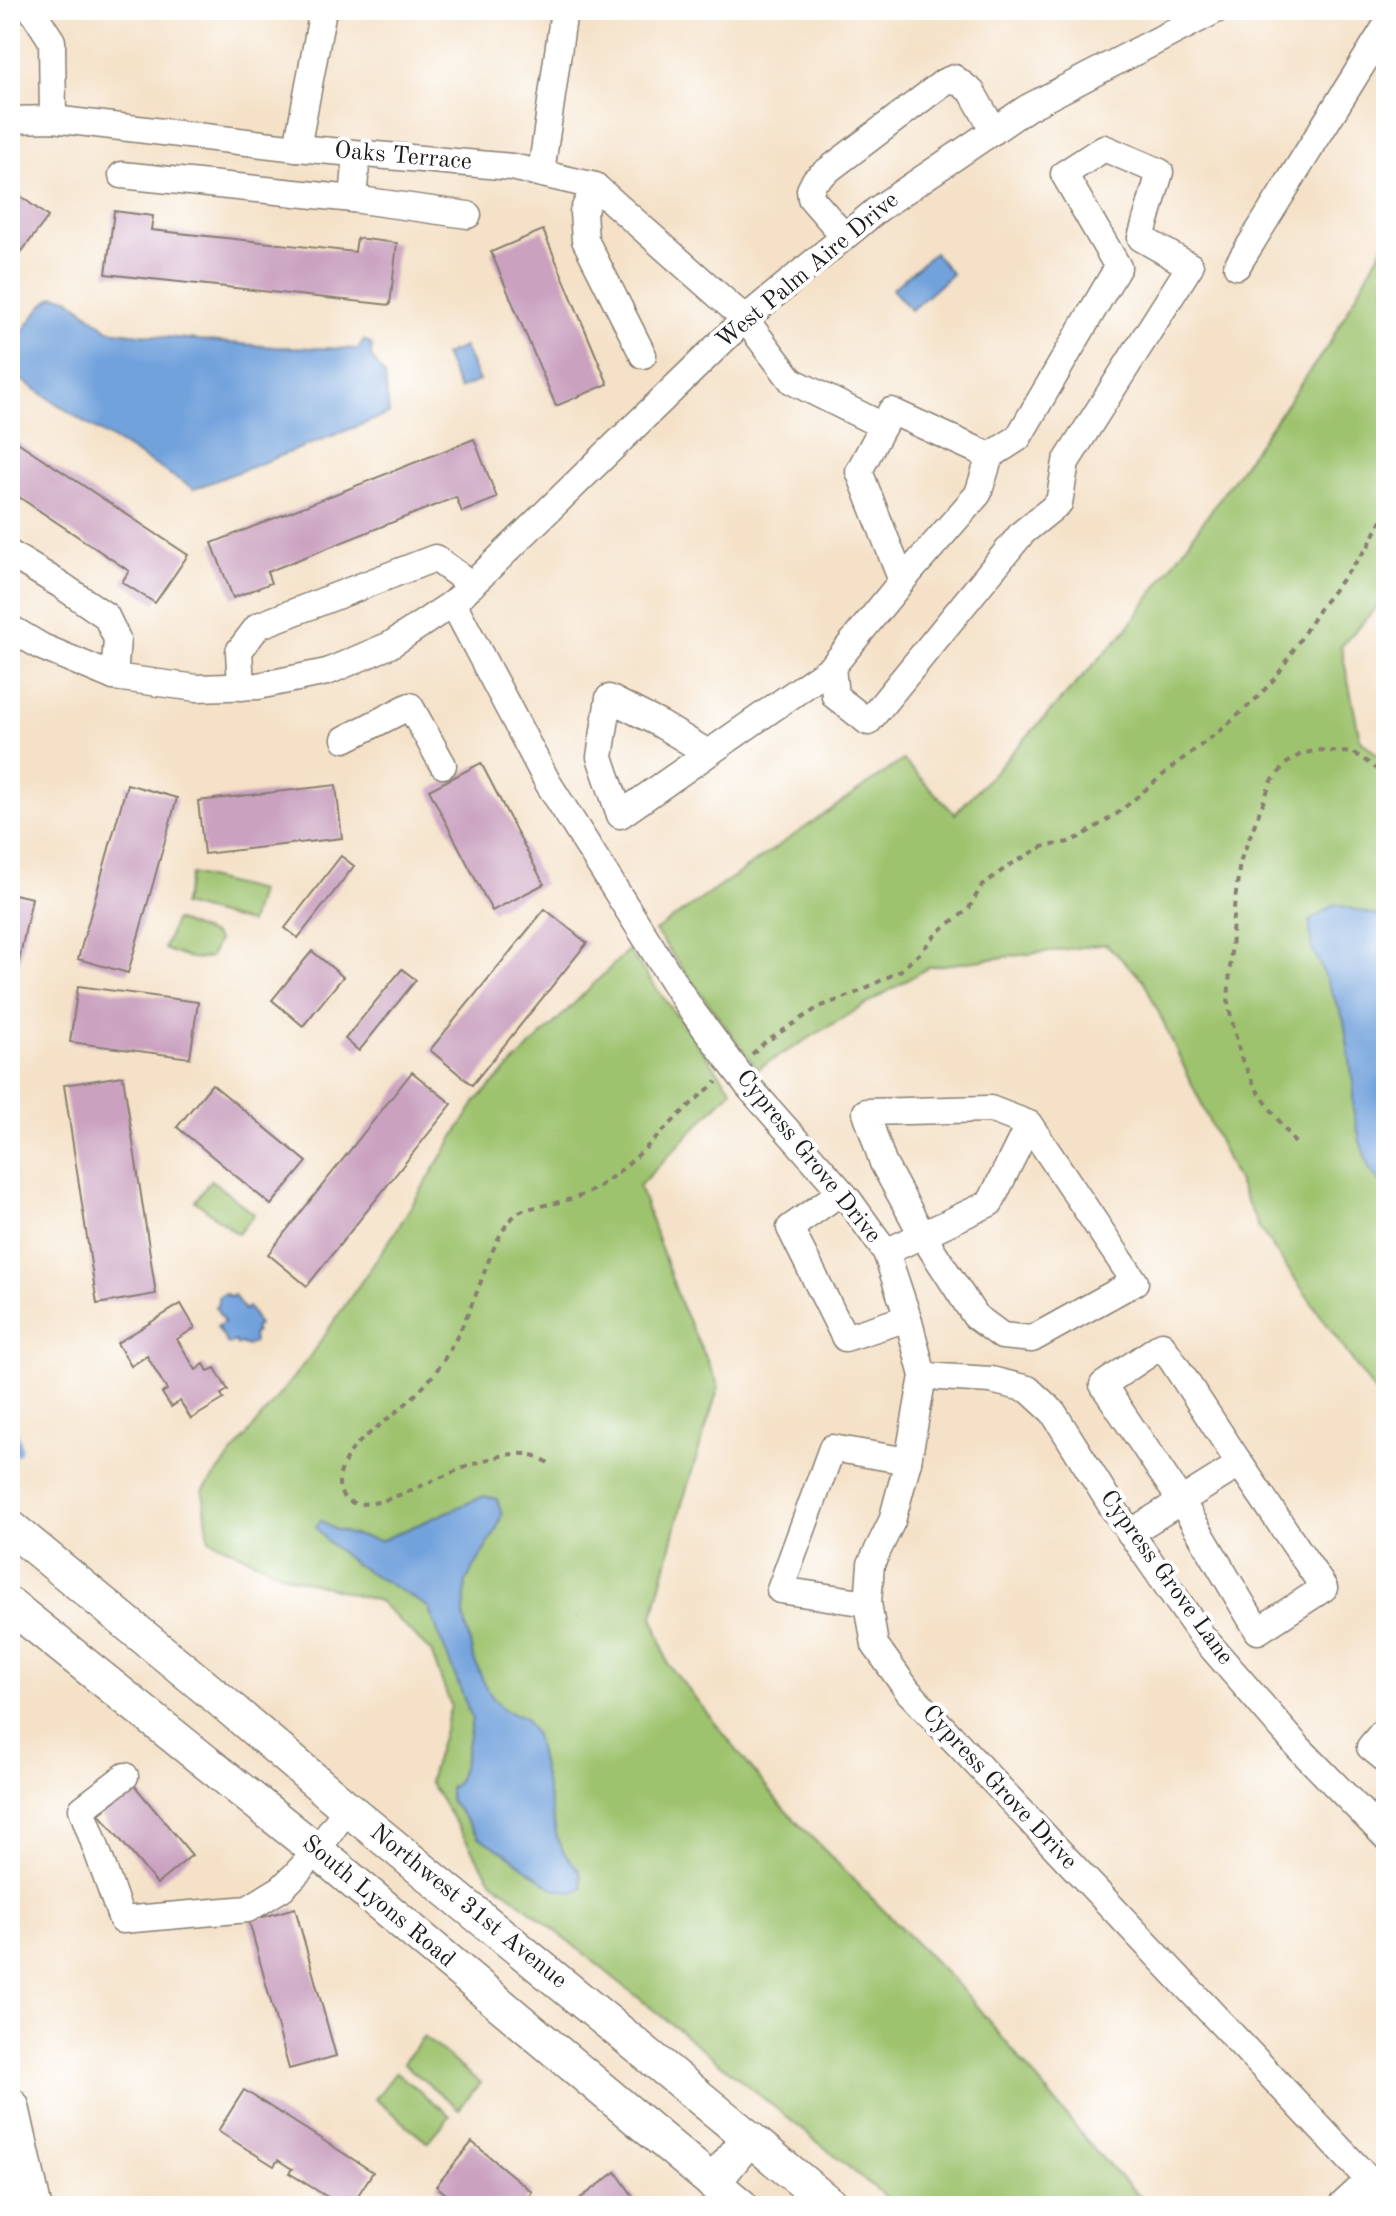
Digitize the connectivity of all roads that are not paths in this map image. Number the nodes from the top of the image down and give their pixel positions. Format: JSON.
{"nodes":[{"id":1,"x":32,"y":10,"type":"edge"},
{"id":2,"x":323,"y":10,"type":"edge"},
{"id":3,"x":564,"y":10,"type":"edge"},
{"id":4,"x":1216,"y":10,"type":"edge"},
{"id":5,"x":1386,"y":26,"type":"edge"},
{"id":6,"x":53,"y":119,"type":"junction"},
{"id":7,"x":10,"y":120,"type":"edge"},
{"id":8,"x":994,"y":131,"type":"junction"},
{"id":9,"x":297,"y":148,"type":"junction"},
{"id":10,"x":357,"y":154,"type":"junction"},
{"id":11,"x":541,"y":173,"type":"junction"},
{"id":12,"x":122,"y":175,"type":"dead end"},
{"id":13,"x":595,"y":186,"type":"junction"},
{"id":14,"x":353,"y":199,"type":"junction"},
{"id":15,"x":468,"y":215,"type":"dead end"},
{"id":16,"x":844,"y":236,"type":"junction"},
{"id":17,"x":1141,"y":238,"type":"junction"},
{"id":18,"x":1237,"y":266,"type":"dead end"},
{"id":19,"x":1118,"y":267,"type":"junction"},
{"id":20,"x":745,"y":319,"type":"junction"},
{"id":21,"x":643,"y":355,"type":"dead end"},
{"id":22,"x":883,"y":426,"type":"junction"},
{"id":23,"x":990,"y":456,"type":"junction"},
{"id":24,"x":10,"y":554,"type":"edge"},
{"id":25,"x":902,"y":581,"type":"junction"},
{"id":26,"x":472,"y":585,"type":"junction"},
{"id":27,"x":453,"y":603,"type":"junction"},
{"id":28,"x":10,"y":628,"type":"edge"},
{"id":29,"x":832,"y":667,"type":"junction"},
{"id":30,"x":114,"y":677,"type":"junction"},
{"id":31,"x":241,"y":687,"type":"junction"},
{"id":32,"x":345,"y":739,"type":"dead end"},
{"id":33,"x":708,"y":753,"type":"junction"},
{"id":34,"x":443,"y":765,"type":"dead end"},
{"id":35,"x":1029,"y":1124,"type":"junction"},
{"id":36,"x":841,"y":1192,"type":"junction"},
{"id":37,"x":923,"y":1236,"type":"junction"},
{"id":38,"x":886,"y":1252,"type":"junction"},
{"id":39,"x":908,"y":1318,"type":"junction"},
{"id":40,"x":923,"y":1376,"type":"junction"},
{"id":41,"x":908,"y":1461,"type":"junction"},
{"id":42,"x":1240,"y":1464,"type":"junction"},
{"id":43,"x":1181,"y":1501,"type":"junction"},
{"id":44,"x":10,"y":1527,"type":"edge"},
{"id":45,"x":1130,"y":1533,"type":"junction"},
{"id":46,"x":868,"y":1603,"type":"junction"},
{"id":47,"x":10,"y":1605,"type":"edge"},
{"id":48,"x":1386,"y":1728,"type":"edge"},
{"id":49,"x":1386,"y":1760,"type":"edge"},
{"id":50,"x":125,"y":1776,"type":"dead end"},
{"id":51,"x":347,"y":1808,"type":"junction"},
{"id":52,"x":1386,"y":1837,"type":"edge"},
{"id":53,"x":317,"y":1851,"type":"junction"},
{"id":54,"x":10,"y":2107,"type":"edge"},
{"id":55,"x":749,"y":2138,"type":"junction"},
{"id":56,"x":713,"y":2183,"type":"junction"},
{"id":57,"x":1377,"y":2189,"type":"edge"},
{"id":58,"x":32,"y":2206,"type":"edge"},
{"id":59,"x":741,"y":2206,"type":"edge"},
{"id":60,"x":832,"y":2206,"type":"edge"},
{"id":61,"x":1341,"y":2206,"type":"edge"}],
"edges":[{"from":1,"to":6,"type":"street"},
{"from":2,"to":9,"type":"street"},
{"from":3,"to":11,"type":"street"},
{"from":4,"to":8,"type":"street","name":"West Palm Aire Drive"},
{"from":5,"to":18,"type":"street"},
{"from":6,"to":7,"type":"street","name":"Oaks Terrace"},
{"from":6,"to":9,"type":"street","name":"Oaks Terrace"},
{"from":8,"to":16,"type":"street","name":"West Palm Aire Drive"},
{"from":8,"to":16,"type":"street"},
{"from":9,"to":10,"type":"street","name":"Oaks Terrace"},
{"from":10,"to":11,"type":"street","name":"Oaks Terrace"},
{"from":10,"to":14,"type":"street"},
{"from":11,"to":13,"type":"street","name":"Oaks Terrace"},
{"from":12,"to":14,"type":"street"},
{"from":13,"to":20,"type":"street","name":"Oaks Terrace"},
{"from":13,"to":21,"type":"street"},
{"from":14,"to":15,"type":"street"},
{"from":16,"to":20,"type":"street","name":"West Palm Aire Drive"},
{"from":17,"to":19,"type":"street"},
{"from":17,"to":19,"type":"street"},
{"from":17,"to":29,"type":"street"},
{"from":19,"to":23,"type":"street"},
{"from":20,"to":22,"type":"street","name":"Oaks Terrace"},
{"from":20,"to":26,"type":"street","name":"West Palm Aire Drive"},
{"from":22,"to":23,"type":"street"},
{"from":22,"to":25,"type":"street"},
{"from":23,"to":25,"type":"street"},
{"from":24,"to":30,"type":"street"},
{"from":25,"to":29,"type":"street"},
{"from":26,"to":27,"type":"street","name":"West Palm Aire Drive"},
{"from":26,"to":31,"type":"street"},
{"from":27,"to":31,"type":"street","name":"West Palm Aire Drive"},
{"from":27,"to":36,"type":"street","name":"Cypress Grove Drive"},
{"from":28,"to":30,"type":"street","name":"West Palm Aire Drive"},
{"from":29,"to":33,"type":"street"},
{"from":30,"to":31,"type":"street","name":"West Palm Aire Drive"},
{"from":32,"to":34,"type":"street"},
{"from":33,"to":33,"type":"street"},
{"from":35,"to":37,"type":"street"},
{"from":35,"to":37,"type":"street"},
{"from":35,"to":37,"type":"street"},
{"from":36,"to":38,"type":"street","name":"Cypress Grove Drive"},
{"from":36,"to":39,"type":"street"},
{"from":37,"to":38,"type":"street"},
{"from":38,"to":39,"type":"street","name":"Cypress Grove Drive"},
{"from":39,"to":40,"type":"street","name":"Cypress Grove Drive"},
{"from":40,"to":41,"type":"street","name":"Cypress Grove Drive"},
{"from":40,"to":45,"type":"street","name":"Cypress Grove Lane"},
{"from":41,"to":46,"type":"street","name":"Cypress Grove Drive"},
{"from":41,"to":46,"type":"street"},
{"from":42,"to":43,"type":"street"},
{"from":42,"to":43,"type":"street"},
{"from":42,"to":43,"type":"street"},
{"from":43,"to":45,"type":"street"},
{"from":44,"to":51,"type":"main road","name":"Northwest 31st Avenue"},
{"from":45,"to":52,"type":"street","name":"Cypress Grove Lane"},
{"from":46,"to":57,"type":"street","name":"Cypress Grove Drive"},
{"from":47,"to":53,"type":"main road","name":"South Lyons Road"},
{"from":48,"to":49,"type":"street"},
{"from":50,"to":53,"type":"street"},
{"from":51,"to":53,"type":"street"},
{"from":51,"to":55,"type":"main road","name":"Northwest 31st Avenue"},
{"from":53,"to":56,"type":"main road","name":"South Lyons Road"},
{"from":54,"to":58,"type":"highway"},
{"from":55,"to":56,"type":"main road"},
{"from":55,"to":60,"type":"main road","name":"Northwest 31st Avenue"},
{"from":56,"to":59,"type":"main road","name":"South Lyons Road"},
{"from":57,"to":61,"type":"street"}]}
